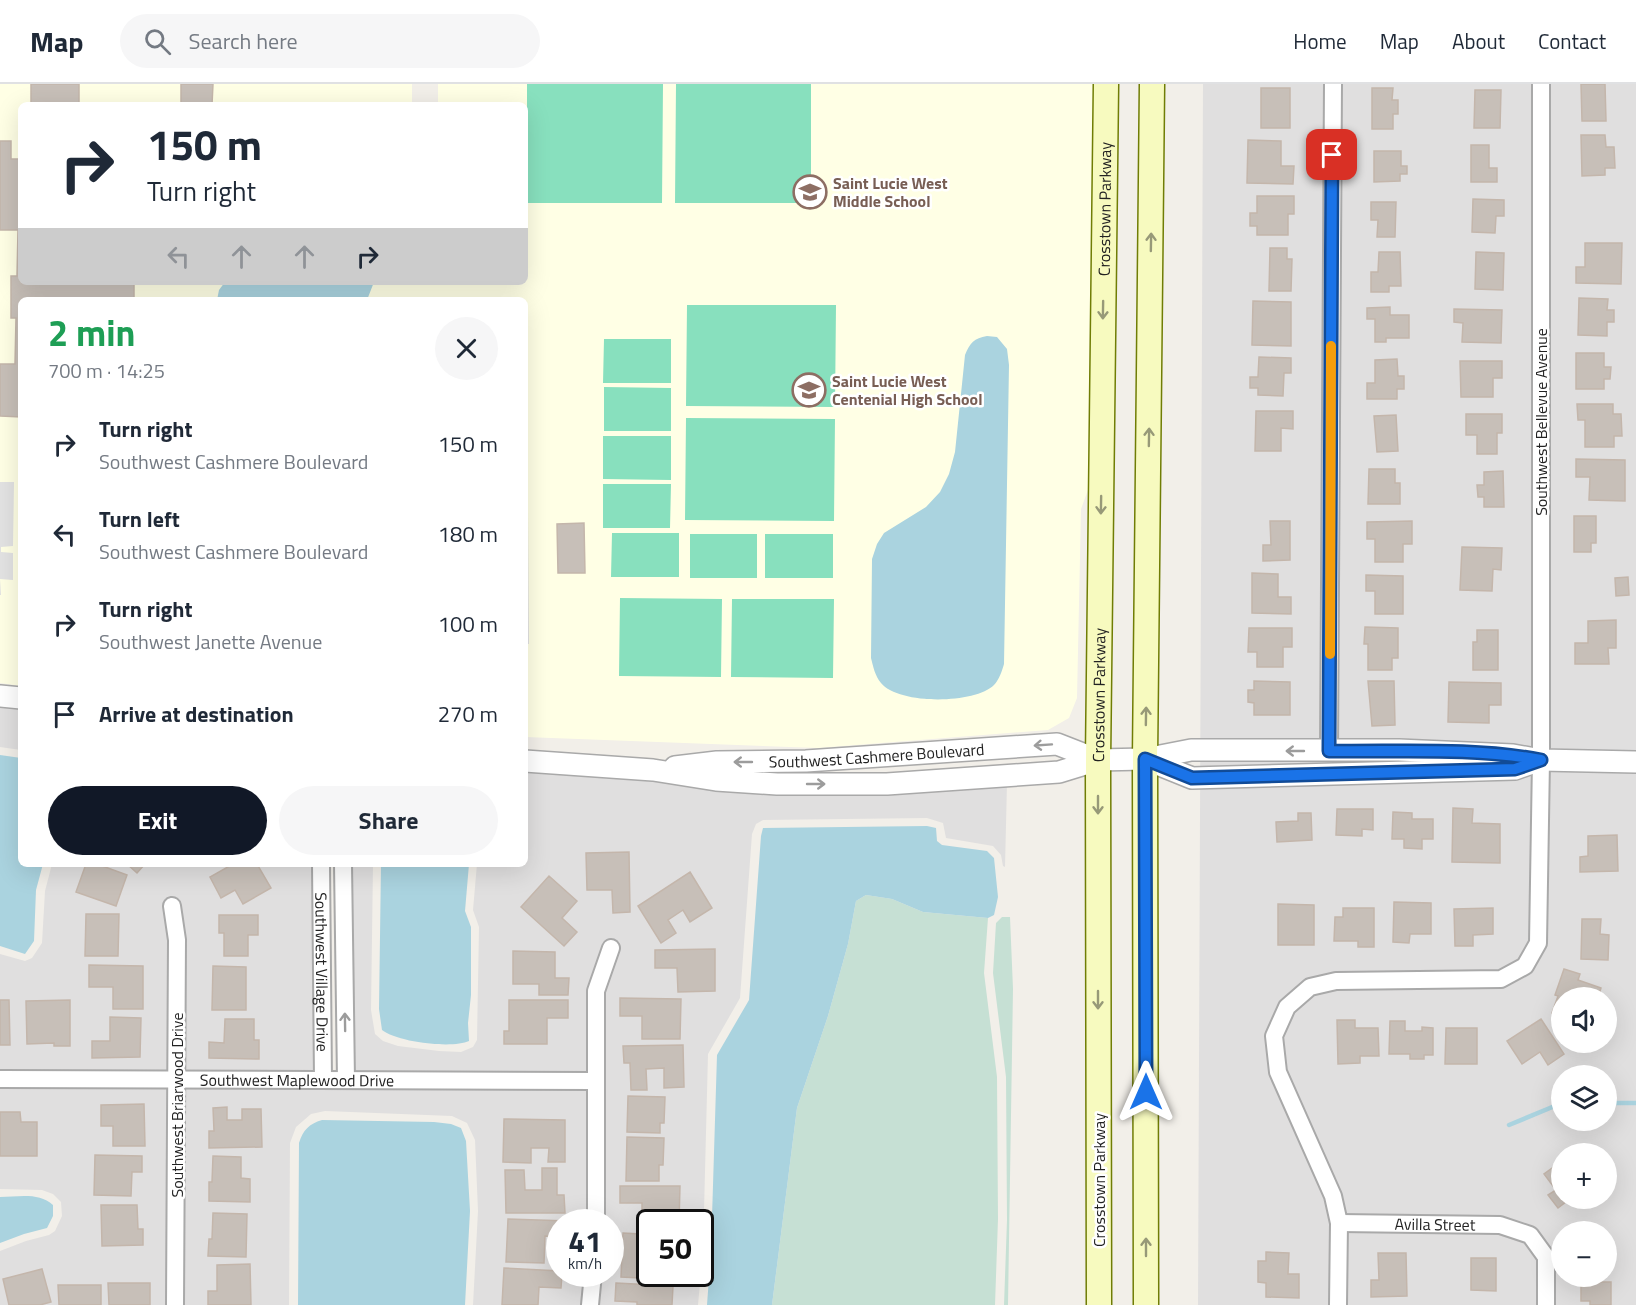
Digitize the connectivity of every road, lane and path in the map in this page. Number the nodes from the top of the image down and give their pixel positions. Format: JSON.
{"nodes":[{"id":1,"x":1106,"y":84,"type":"edge"},
{"id":2,"x":1152,"y":84,"type":"edge"},
{"id":3,"x":1333,"y":84,"type":"edge"},
{"id":4,"x":1541,"y":84,"type":"edge"},
{"id":5,"x":0,"y":696,"type":"edge"},
{"id":6,"x":18,"y":698,"type":"edge"},
{"id":7,"x":1329,"y":751,"type":"junction"},
{"id":8,"x":1145,"y":759,"type":"junction"},
{"id":9,"x":1098,"y":760,"type":"junction"},
{"id":10,"x":1541,"y":760,"type":"junction"},
{"id":11,"x":528,"y":761,"type":"edge"},
{"id":12,"x":1636,"y":762,"type":"edge"},
{"id":13,"x":321,"y":867,"type":"edge"},
{"id":14,"x":343,"y":867,"type":"edge"},
{"id":15,"x":172,"y":906,"type":"dead end"},
{"id":16,"x":611,"y":948,"type":"dead end"},
{"id":17,"x":0,"y":1079,"type":"edge"},
{"id":18,"x":178,"y":1080,"type":"junction"},
{"id":19,"x":323,"y":1080,"type":"junction"},
{"id":20,"x":346,"y":1080,"type":"junction"},
{"id":21,"x":595,"y":1081,"type":"junction"},
{"id":22,"x":596,"y":1209,"type":"edge"},
{"id":23,"x":1339,"y":1223,"type":"junction"},
{"id":24,"x":592,"y":1287,"type":"edge"},
{"id":25,"x":175,"y":1305,"type":"edge"},
{"id":26,"x":590,"y":1305,"type":"edge"},
{"id":27,"x":1099,"y":1305,"type":"edge"},
{"id":28,"x":1146,"y":1305,"type":"edge"},
{"id":29,"x":1338,"y":1305,"type":"edge"},
{"id":30,"x":1546,"y":1305,"type":"edge"}],
"edges":[{"from":1,"to":9,"type":"main road","name":"Crosstown Parkway","one_way":true},
{"from":8,"to":2,"type":"main road","one_way":true},
{"from":3,"to":7,"type":"street"},
{"from":4,"to":10,"type":"street","name":"Southwest Bellevue Avenue"},
{"from":5,"to":6,"type":"street"},
{"from":7,"to":8,"type":"street","name":"Southwest Cashmere Boulevard","one_way":true},
{"from":7,"to":10,"type":"street","name":"Southwest Cashmere Boulevard"},
{"from":8,"to":9,"type":"street","name":"Southwest Cashmere Boulevard"},
{"from":8,"to":10,"type":"street","name":"Southwest Cashmere Boulevard"},
{"from":28,"to":8,"type":"main road","one_way":true},
{"from":9,"to":11,"type":"street","name":"Southwest Cashmere Boulevard"},
{"from":9,"to":27,"type":"main road","name":"Crosstown Parkway","one_way":true},
{"from":10,"to":12,"type":"street","name":"Southwest Cashmere Boulevard"},
{"from":10,"to":23,"type":"street","name":"Southwest Bellevue Avenue"},
{"from":13,"to":19,"type":"street","name":"Southwest Village Drive"},
{"from":20,"to":14,"type":"street","name":"Southwest Village Drive","one_way":true},
{"from":15,"to":18,"type":"street","name":"Southwest Briarwood Drive"},
{"from":16,"to":21,"type":"street"},
{"from":17,"to":18,"type":"street","name":"Southwest Maplewood Drive"},
{"from":18,"to":19,"type":"street","name":"Southwest Maplewood Drive"},
{"from":18,"to":25,"type":"street","name":"Southwest Briarwood Drive"},
{"from":19,"to":20,"type":"street","name":"Southwest Maplewood Drive"},
{"from":20,"to":21,"type":"street","name":"Southwest Maplewood Drive"},
{"from":21,"to":22,"type":"street"},
{"from":23,"to":29,"type":"street","name":"Southwest Bellevue Avenue"},
{"from":23,"to":30,"type":"street","name":"Avilla Street"},
{"from":24,"to":26,"type":"street"}]}
